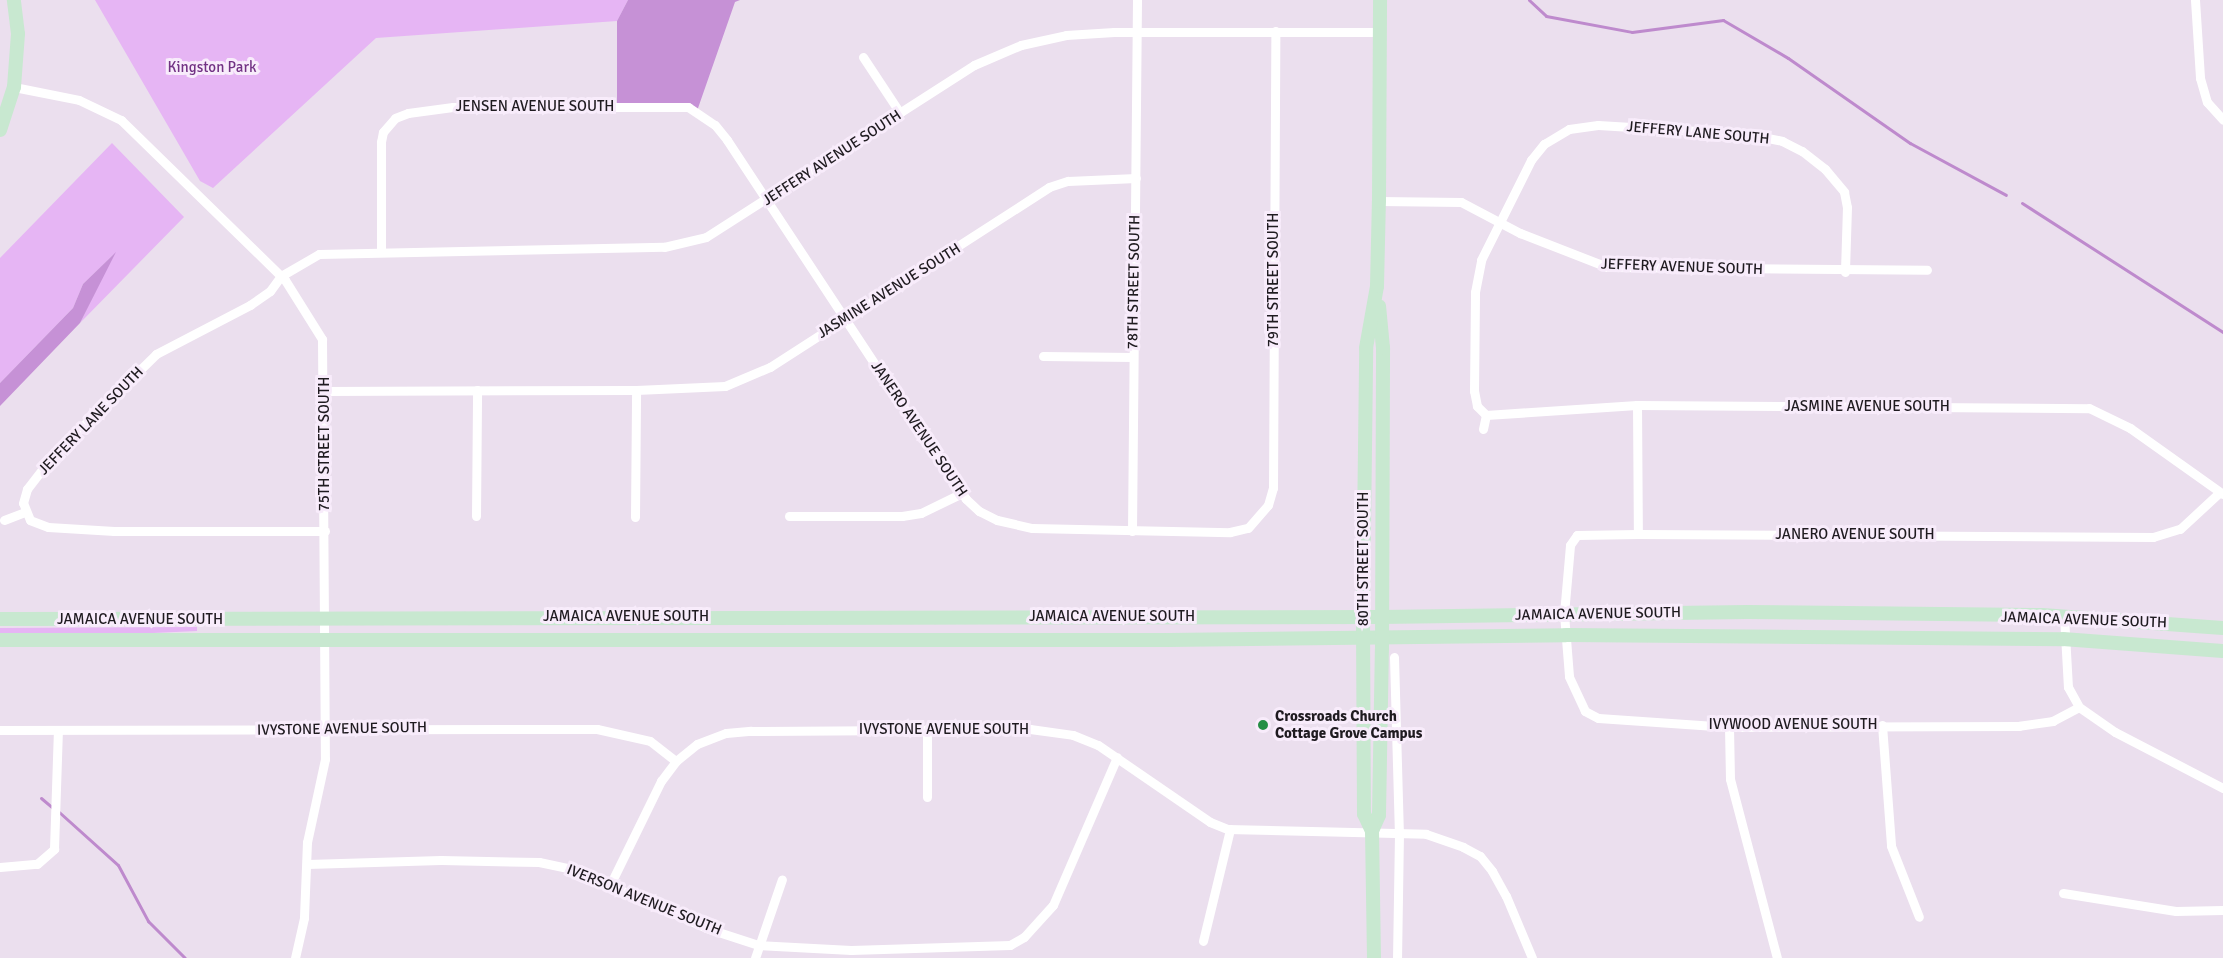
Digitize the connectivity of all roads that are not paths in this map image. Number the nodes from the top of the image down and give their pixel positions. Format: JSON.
{"nodes":[{"id":1,"x":14,"y":0,"type":"edge"},
{"id":2,"x":1137,"y":0,"type":"edge"},
{"id":3,"x":1380,"y":0,"type":"edge"},
{"id":4,"x":2195,"y":0,"type":"edge"},
{"id":5,"x":1275,"y":31,"type":"junction"},
{"id":6,"x":1137,"y":32,"type":"junction"},
{"id":7,"x":1380,"y":33,"type":"junction"},
{"id":8,"x":862,"y":57,"type":"dead end"},
{"id":9,"x":14,"y":87,"type":"junction"},
{"id":10,"x":900,"y":113,"type":"junction"},
{"id":11,"x":2223,"y":120,"type":"edge"},
{"id":12,"x":0,"y":130,"type":"edge"},
{"id":13,"x":1136,"y":178,"type":"junction"},
{"id":14,"x":767,"y":200,"type":"junction"},
{"id":15,"x":1379,"y":201,"type":"junction"},
{"id":16,"x":1498,"y":220,"type":"junction"},
{"id":17,"x":381,"y":250,"type":"junction"},
{"id":18,"x":1927,"y":270,"type":"dead end"},
{"id":19,"x":1845,"y":272,"type":"junction"},
{"id":20,"x":280,"y":276,"type":"junction"},
{"id":21,"x":1377,"y":286,"type":"junction"},
{"id":22,"x":845,"y":317,"type":"junction"},
{"id":23,"x":1043,"y":356,"type":"dead end"},
{"id":24,"x":1133,"y":357,"type":"junction"},
{"id":25,"x":477,"y":390,"type":"junction"},
{"id":26,"x":636,"y":390,"type":"junction"},
{"id":27,"x":325,"y":391,"type":"junction"},
{"id":28,"x":1637,"y":405,"type":"junction"},
{"id":29,"x":1486,"y":415,"type":"junction"},
{"id":30,"x":1483,"y":429,"type":"dead end"},
{"id":31,"x":962,"y":493,"type":"junction"},
{"id":32,"x":2221,"y":493,"type":"edge"},
{"id":33,"x":25,"y":512,"type":"junction"},
{"id":34,"x":476,"y":516,"type":"dead end"},
{"id":35,"x":789,"y":516,"type":"dead end"},
{"id":36,"x":635,"y":517,"type":"dead end"},
{"id":37,"x":4,"y":520,"type":"dead end"},
{"id":38,"x":1254,"y":524,"type":"joint"},
{"id":39,"x":325,"y":531,"type":"junction"},
{"id":40,"x":1132,"y":531,"type":"junction"},
{"id":41,"x":1638,"y":534,"type":"junction"},
{"id":42,"x":1564,"y":614,"type":"junction"},
{"id":43,"x":2064,"y":616,"type":"junction"},
{"id":44,"x":1364,"y":617,"type":"junction"},
{"id":45,"x":1381,"y":617,"type":"junction"},
{"id":46,"x":0,"y":619,"type":"edge"},
{"id":47,"x":326,"y":620,"type":"junction"},
{"id":48,"x":2223,"y":628,"type":"edge"},
{"id":49,"x":1382,"y":635,"type":"junction"},
{"id":50,"x":1566,"y":635,"type":"junction"},
{"id":51,"x":1364,"y":636,"type":"junction"},
{"id":52,"x":2063,"y":639,"type":"junction"},
{"id":53,"x":0,"y":640,"type":"edge"},
{"id":54,"x":326,"y":640,"type":"junction"},
{"id":55,"x":2223,"y":651,"type":"edge"},
{"id":56,"x":1394,"y":657,"type":"dead end"},
{"id":57,"x":2079,"y":707,"type":"junction"},
{"id":58,"x":1882,"y":725,"type":"junction"},
{"id":59,"x":1729,"y":726,"type":"junction"},
{"id":60,"x":927,"y":729,"type":"junction"},
{"id":61,"x":0,"y":730,"type":"edge"},
{"id":62,"x":324,"y":730,"type":"junction"},
{"id":63,"x":58,"y":731,"type":"junction"},
{"id":64,"x":1118,"y":757,"type":"junction"},
{"id":65,"x":676,"y":761,"type":"junction"},
{"id":66,"x":2223,"y":788,"type":"edge"},
{"id":67,"x":927,"y":797,"type":"dead end"},
{"id":68,"x":1230,"y":829,"type":"junction"},
{"id":69,"x":1372,"y":831,"type":"junction"},
{"id":70,"x":1399,"y":833,"type":"junction"},
{"id":71,"x":307,"y":864,"type":"junction"},
{"id":72,"x":0,"y":867,"type":"edge"},
{"id":73,"x":782,"y":879,"type":"dead end"},
{"id":74,"x":610,"y":883,"type":"junction"},
{"id":75,"x":2063,"y":893,"type":"dead end"},
{"id":76,"x":2223,"y":910,"type":"edge"},
{"id":77,"x":1918,"y":917,"type":"dead end"},
{"id":78,"x":1203,"y":940,"type":"dead end"},
{"id":79,"x":759,"y":945,"type":"junction"},
{"id":80,"x":295,"y":958,"type":"edge"},
{"id":81,"x":755,"y":958,"type":"edge"},
{"id":82,"x":1374,"y":958,"type":"edge"},
{"id":83,"x":1397,"y":958,"type":"edge"},
{"id":84,"x":1532,"y":958,"type":"edge"},
{"id":85,"x":1777,"y":958,"type":"edge"}],
"edges":[{"from":1,"to":9,"type":"main road"},
{"from":2,"to":6,"type":"street","name":"78TH STREET SOUTH"},
{"from":3,"to":7,"type":"main road","name":"80TH STREET SOUTH"},
{"from":4,"to":11,"type":"street"},
{"from":5,"to":6,"type":"street","name":"JEFFERY AVENUE SOUTH"},
{"from":5,"to":7,"type":"street","name":"JEFFERY AVENUE SOUTH"},
{"from":5,"to":38,"type":"street","name":"79TH STREET SOUTH"},
{"from":6,"to":10,"type":"street","name":"JEFFERY AVENUE SOUTH"},
{"from":6,"to":13,"type":"street","name":"78TH STREET SOUTH"},
{"from":7,"to":15,"type":"main road","name":"80TH STREET SOUTH"},
{"from":8,"to":10,"type":"street"},
{"from":9,"to":12,"type":"main road"},
{"from":9,"to":20,"type":"street","name":"75TH STREET SOUTH"},
{"from":10,"to":14,"type":"street","name":"JEFFERY AVENUE SOUTH"},
{"from":13,"to":22,"type":"street","name":"JASMINE AVENUE SOUTH"},
{"from":13,"to":24,"type":"street","name":"78TH STREET SOUTH"},
{"from":14,"to":17,"type":"street","name":"JEFFERY AVENUE SOUTH"},
{"from":14,"to":17,"type":"street","name":"JENSEN AVENUE SOUTH"},
{"from":14,"to":22,"type":"street","name":"JANERO AVENUE SOUTH"},
{"from":15,"to":16,"type":"street","name":"JEFFERY AVENUE SOUTH"},
{"from":15,"to":21,"type":"main road","name":"80TH STREET SOUTH"},
{"from":16,"to":19,"type":"street","name":"JEFFERY AVENUE SOUTH"},
{"from":16,"to":19,"type":"street","name":"JEFFERY LANE SOUTH"},
{"from":16,"to":29,"type":"street","name":"JEFFERY LANE SOUTH"},
{"from":17,"to":20,"type":"street","name":"JEFFERY AVENUE SOUTH"},
{"from":18,"to":19,"type":"street","name":"JEFFERY AVENUE SOUTH"},
{"from":20,"to":27,"type":"street","name":"75TH STREET SOUTH"},
{"from":20,"to":33,"type":"street","name":"JEFFERY LANE SOUTH"},
{"from":21,"to":44,"type":"main road","name":"80TH STREET SOUTH"},
{"from":21,"to":45,"type":"main road","name":"80TH STREET SOUTH"},
{"from":22,"to":26,"type":"street","name":"JASMINE AVENUE SOUTH"},
{"from":22,"to":31,"type":"street","name":"JANERO AVENUE SOUTH"},
{"from":23,"to":24,"type":"street"},
{"from":24,"to":40,"type":"street","name":"78TH STREET SOUTH"},
{"from":25,"to":26,"type":"street","name":"JASMINE AVENUE SOUTH"},
{"from":25,"to":27,"type":"street","name":"JASMINE AVENUE SOUTH"},
{"from":25,"to":34,"type":"street"},
{"from":26,"to":36,"type":"street"},
{"from":27,"to":39,"type":"street","name":"75TH STREET SOUTH"},
{"from":28,"to":29,"type":"street","name":"JASMINE AVENUE SOUTH"},
{"from":28,"to":32,"type":"street","name":"JASMINE AVENUE SOUTH"},
{"from":28,"to":41,"type":"street"},
{"from":29,"to":30,"type":"street"},
{"from":31,"to":35,"type":"street"},
{"from":31,"to":40,"type":"street","name":"JANERO AVENUE SOUTH"},
{"from":32,"to":41,"type":"street","name":"JANERO AVENUE SOUTH"},
{"from":33,"to":37,"type":"street"},
{"from":33,"to":39,"type":"street"},
{"from":38,"to":40,"type":"street","name":"JANERO AVENUE SOUTH"},
{"from":39,"to":47,"type":"street","name":"75TH STREET SOUTH"},
{"from":41,"to":42,"type":"street","name":"JANERO AVENUE SOUTH"},
{"from":42,"to":43,"type":"main road","name":"JAMAICA AVENUE SOUTH"},
{"from":42,"to":45,"type":"main road","name":"JAMAICA AVENUE SOUTH"},
{"from":42,"to":50,"type":"street","name":"JANERO AVENUE SOUTH"},
{"from":43,"to":48,"type":"main road","name":"JAMAICA AVENUE SOUTH"},
{"from":43,"to":52,"type":"street"},
{"from":44,"to":45,"type":"main road","name":"JAMAICA AVENUE SOUTH"},
{"from":44,"to":47,"type":"main road","name":"JAMAICA AVENUE SOUTH"},
{"from":44,"to":51,"type":"main road","name":"80TH STREET SOUTH"},
{"from":45,"to":49,"type":"main road","name":"80TH STREET SOUTH"},
{"from":46,"to":47,"type":"main road","name":"JAMAICA AVENUE SOUTH"},
{"from":47,"to":54,"type":"street","name":"75TH STREET SOUTH"},
{"from":49,"to":50,"type":"main road","name":"JAMAICA AVENUE SOUTH"},
{"from":49,"to":51,"type":"main road","name":"JAMAICA AVENUE SOUTH"},
{"from":49,"to":69,"type":"main road","name":"80TH STREET SOUTH"},
{"from":50,"to":52,"type":"main road","name":"JAMAICA AVENUE SOUTH"},
{"from":50,"to":59,"type":"street","name":"IVYWOOD AVENUE SOUTH"},
{"from":51,"to":54,"type":"main road","name":"JAMAICA AVENUE SOUTH"},
{"from":51,"to":69,"type":"main road","name":"80TH STREET SOUTH"},
{"from":52,"to":55,"type":"main road","name":"JAMAICA AVENUE SOUTH"},
{"from":52,"to":57,"type":"street"},
{"from":53,"to":54,"type":"main road","name":"JAMAICA AVENUE SOUTH"},
{"from":54,"to":62,"type":"street","name":"75TH STREET SOUTH"},
{"from":56,"to":70,"type":"street"},
{"from":57,"to":58,"type":"street","name":"IVYWOOD AVENUE SOUTH"},
{"from":57,"to":66,"type":"street"},
{"from":58,"to":59,"type":"street","name":"IVYWOOD AVENUE SOUTH"},
{"from":58,"to":77,"type":"street"},
{"from":59,"to":85,"type":"street"},
{"from":60,"to":64,"type":"street","name":"IVYSTONE AVENUE SOUTH"},
{"from":60,"to":65,"type":"street","name":"IVYSTONE AVENUE SOUTH"},
{"from":60,"to":67,"type":"street"},
{"from":61,"to":63,"type":"street","name":"IVYSTONE AVENUE SOUTH"},
{"from":62,"to":63,"type":"street","name":"IVYSTONE AVENUE SOUTH"},
{"from":62,"to":65,"type":"street","name":"IVYSTONE AVENUE SOUTH"},
{"from":62,"to":71,"type":"street","name":"75TH STREET SOUTH"},
{"from":63,"to":72,"type":"street"},
{"from":64,"to":68,"type":"street","name":"IVYSTONE AVENUE SOUTH"},
{"from":64,"to":79,"type":"street","name":"IVERSON AVENUE SOUTH"},
{"from":65,"to":74,"type":"street","name":"IVYSTONE AVENUE SOUTH"},
{"from":68,"to":69,"type":"street","name":"IVYSTONE AVENUE SOUTH"},
{"from":68,"to":78,"type":"street"},
{"from":69,"to":70,"type":"street","name":"IVYSTONE AVENUE SOUTH"},
{"from":69,"to":82,"type":"main road","name":"80TH STREET SOUTH"},
{"from":70,"to":83,"type":"street"},
{"from":70,"to":84,"type":"street","name":"IVYSTONE AVENUE SOUTH"},
{"from":71,"to":74,"type":"street","name":"IVERSON AVENUE SOUTH"},
{"from":71,"to":80,"type":"street","name":"75TH STREET SOUTH"},
{"from":73,"to":79,"type":"street"},
{"from":74,"to":79,"type":"street","name":"IVERSON AVENUE SOUTH"},
{"from":75,"to":76,"type":"street"},
{"from":79,"to":81,"type":"street"}]}
